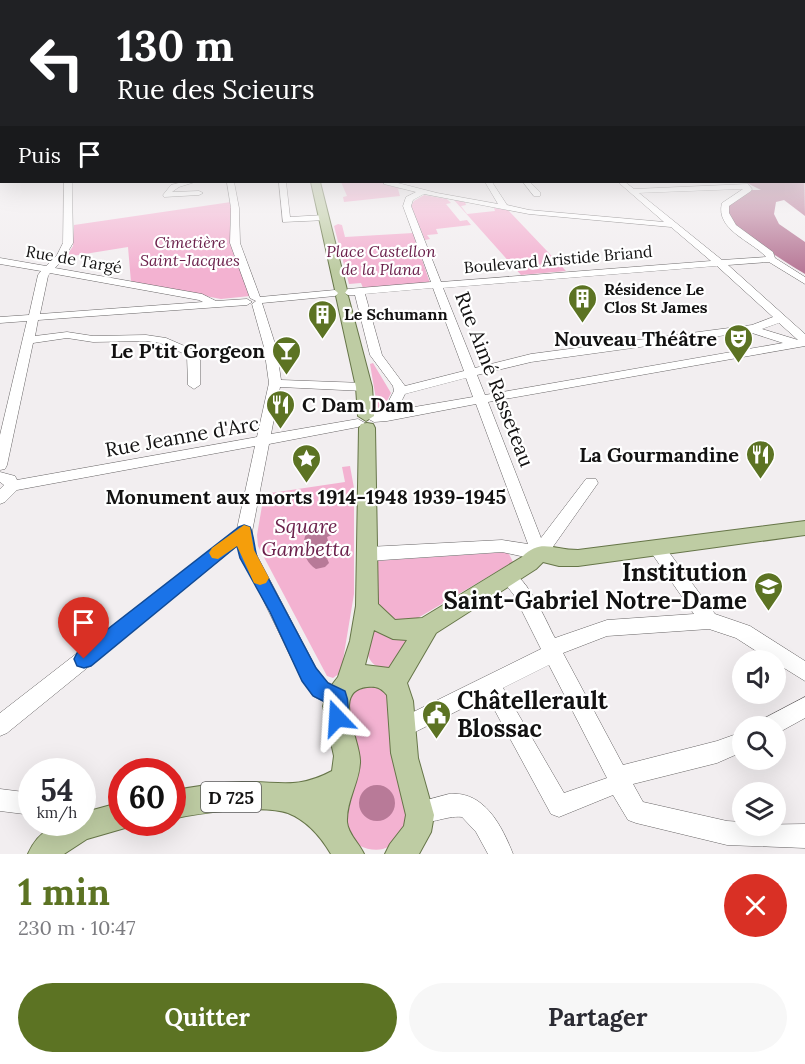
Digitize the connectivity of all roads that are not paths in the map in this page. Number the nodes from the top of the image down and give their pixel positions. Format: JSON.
{"nodes":[{"id":1,"x":68,"y":190,"type":"edge"},
{"id":2,"x":169,"y":190,"type":"edge"},
{"id":3,"x":232,"y":190,"type":"edge"},
{"id":4,"x":283,"y":190,"type":"edge"},
{"id":5,"x":317,"y":190,"type":"edge"},
{"id":6,"x":414,"y":190,"type":"edge"},
{"id":7,"x":495,"y":190,"type":"edge"},
{"id":8,"x":533,"y":190,"type":"edge"},
{"id":9,"x":654,"y":190,"type":"edge"},
{"id":10,"x":747,"y":190,"type":"edge"},
{"id":11,"x":631,"y":191,"type":"joint"},
{"id":12,"x":422,"y":192,"type":"junction"},
{"id":13,"x":199,"y":193,"type":"dead end"},
{"id":14,"x":537,"y":194,"type":"dead end"},
{"id":15,"x":504,"y":208,"type":"junction"},
{"id":16,"x":324,"y":218,"type":"junction"},
{"id":17,"x":672,"y":225,"type":"junction"},
{"id":18,"x":771,"y":259,"type":"junction"},
{"id":19,"x":0,"y":261,"type":"edge"},
{"id":20,"x":718,"y":262,"type":"junction"},
{"id":21,"x":48,"y":269,"type":"junction"},
{"id":22,"x":805,"y":281,"type":"edge"},
{"id":23,"x":438,"y":285,"type":"junction"},
{"id":24,"x":345,"y":292,"type":"junction"},
{"id":25,"x":255,"y":301,"type":"junction"},
{"id":26,"x":212,"y":303,"type":"junction"},
{"id":27,"x":33,"y":318,"type":"junction"},
{"id":28,"x":782,"y":319,"type":"junction"},
{"id":29,"x":0,"y":320,"type":"edge"},
{"id":30,"x":752,"y":329,"type":"junction"},
{"id":31,"x":29,"y":340,"type":"junction"},
{"id":32,"x":803,"y":343,"type":"edge"},
{"id":33,"x":472,"y":374,"type":"junction"},
{"id":34,"x":275,"y":382,"type":"junction"},
{"id":35,"x":194,"y":385,"type":"dead end"},
{"id":36,"x":364,"y":387,"type":"junction"},
{"id":37,"x":400,"y":391,"type":"junction"},
{"id":38,"x":482,"y":400,"type":"junction"},
{"id":39,"x":370,"y":421,"type":"junction"},
{"id":40,"x":263,"y":441,"type":"junction"},
{"id":41,"x":0,"y":465,"type":"edge"},
{"id":42,"x":6,"y":482,"type":"edge"},
{"id":43,"x":591,"y":483,"type":"dead end"},
{"id":44,"x":0,"y":498,"type":"edge"},
{"id":45,"x":805,"y":528,"type":"edge"},
{"id":46,"x":244,"y":532,"type":"junction"},
{"id":47,"x":656,"y":548,"type":"junction"},
{"id":48,"x":539,"y":553,"type":"junction"},
{"id":49,"x":368,"y":554,"type":"junction"},
{"id":50,"x":508,"y":576,"type":"junction"},
{"id":51,"x":367,"y":606,"type":"junction"},
{"id":52,"x":709,"y":621,"type":"junction"},
{"id":53,"x":428,"y":626,"type":"junction"},
{"id":54,"x":362,"y":641,"type":"junction"},
{"id":55,"x":552,"y":651,"type":"junction"},
{"id":56,"x":805,"y":672,"type":"edge"},
{"id":57,"x":383,"y":679,"type":"junction"},
{"id":58,"x":491,"y":685,"type":"junction"},
{"id":59,"x":343,"y":690,"type":"junction"},
{"id":60,"x":805,"y":707,"type":"edge"},
{"id":61,"x":786,"y":717,"type":"edge"},
{"id":62,"x":0,"y":726,"type":"edge"},
{"id":63,"x":400,"y":729,"type":"junction"},
{"id":64,"x":732,"y":745,"type":"edge"},
{"id":65,"x":343,"y":780,"type":"junction"},
{"id":66,"x":612,"y":783,"type":"junction"},
{"id":67,"x":290,"y":799,"type":"junction"},
{"id":68,"x":0,"y":800,"type":"edge"},
{"id":69,"x":18,"y":802,"type":"edge"},
{"id":70,"x":186,"y":802,"type":"edge"},
{"id":71,"x":420,"y":812,"type":"junction"},
{"id":72,"x":63,"y":836,"type":"edge"},
{"id":73,"x":805,"y":837,"type":"edge"},
{"id":74,"x":338,"y":845,"type":"edge"},
{"id":75,"x":407,"y":851,"type":"edge"},
{"id":76,"x":43,"y":854,"type":"edge"},
{"id":77,"x":501,"y":854,"type":"edge"}],
"edges":[{"from":1,"to":21,"type":"street"},
{"from":2,"to":13,"type":"street"},
{"from":3,"to":25,"type":"street"},
{"from":4,"to":16,"type":"street"},
{"from":5,"to":16,"type":"main road"},
{"from":6,"to":12,"type":"street"},
{"from":7,"to":15,"type":"street"},
{"from":8,"to":14,"type":"street"},
{"from":9,"to":11,"type":"street"},
{"from":10,"to":18,"type":"street"},
{"from":11,"to":17,"type":"street"},
{"from":12,"to":15,"type":"street"},
{"from":12,"to":23,"type":"street","name":"Rue Aimé Rasseteau"},
{"from":15,"to":17,"type":"street"},
{"from":16,"to":24,"type":"main road"},
{"from":17,"to":20,"type":"street"},
{"from":18,"to":20,"type":"street","name":"Boulevard Aristide Briand"},
{"from":18,"to":22,"type":"street"},
{"from":19,"to":21,"type":"street","name":"Rue de Targé"},
{"from":20,"to":23,"type":"street","name":"Boulevard Aristide Briand"},
{"from":20,"to":28,"type":"street"},
{"from":21,"to":26,"type":"street","name":"Rue de Targé"},
{"from":21,"to":27,"type":"street"},
{"from":23,"to":24,"type":"street","name":"Boulevard Aristide Briand"},
{"from":23,"to":33,"type":"street","name":"Rue Aimé Rasseteau"},
{"from":24,"to":25,"type":"street","name":"Boulevard Aristide Briand"},
{"from":24,"to":36,"type":"main road"},
{"from":24,"to":37,"type":"street"},
{"from":25,"to":26,"type":"street","name":"Boulevard Aristide Briand"},
{"from":25,"to":34,"type":"street"},
{"from":26,"to":27,"type":"street","name":"Boulevard Aristide Briand"},
{"from":27,"to":29,"type":"street","name":"Boulevard Aristide Briand"},
{"from":27,"to":31,"type":"street"},
{"from":28,"to":30,"type":"street"},
{"from":28,"to":32,"type":"street"},
{"from":30,"to":32,"type":"street"},
{"from":30,"to":33,"type":"street"},
{"from":31,"to":35,"type":"street"},
{"from":31,"to":41,"type":"street"},
{"from":32,"to":38,"type":"street","name":"Rue Jeanne d'Arc"},
{"from":33,"to":37,"type":"street"},
{"from":33,"to":38,"type":"street","name":"Rue Aimé Rasseteau"},
{"from":34,"to":36,"type":"street"},
{"from":34,"to":40,"type":"street"},
{"from":36,"to":39,"type":"main road"},
{"from":37,"to":39,"type":"street"},
{"from":38,"to":39,"type":"street","name":"Rue Jeanne d'Arc"},
{"from":38,"to":48,"type":"street","name":"Rue Aimé Rasseteau"},
{"from":39,"to":40,"type":"street","name":"Rue Jeanne d'Arc"},
{"from":39,"to":49,"type":"main road"},
{"from":40,"to":42,"type":"street","name":"Rue Jeanne d'Arc"},
{"from":40,"to":46,"type":"street"},
{"from":42,"to":44,"type":"street"},
{"from":43,"to":48,"type":"street"},
{"from":45,"to":47,"type":"main road"},
{"from":46,"to":59,"type":"street"},
{"from":46,"to":62,"type":"street"},
{"from":47,"to":48,"type":"main road"},
{"from":47,"to":52,"type":"street"},
{"from":48,"to":49,"type":"street"},
{"from":48,"to":50,"type":"main road"},
{"from":49,"to":51,"type":"main road"},
{"from":50,"to":53,"type":"main road"},
{"from":50,"to":55,"type":"street"},
{"from":51,"to":53,"type":"main road"},
{"from":51,"to":54,"type":"main road"},
{"from":52,"to":55,"type":"street"},
{"from":52,"to":56,"type":"street"},
{"from":53,"to":57,"type":"main road"},
{"from":54,"to":57,"type":"main road"},
{"from":54,"to":59,"type":"main road"},
{"from":55,"to":58,"type":"street"},
{"from":55,"to":66,"type":"street"},
{"from":57,"to":59,"type":"main road"},
{"from":57,"to":63,"type":"main road"},
{"from":58,"to":63,"type":"street"},
{"from":58,"to":66,"type":"street"},
{"from":59,"to":65,"type":"main road"},
{"from":60,"to":61,"type":"street"},
{"from":63,"to":71,"type":"main road"},
{"from":64,"to":66,"type":"street"},
{"from":65,"to":67,"type":"main road","number":"D 725"},
{"from":65,"to":74,"type":"main road"},
{"from":66,"to":73,"type":"street"},
{"from":67,"to":70,"type":"main road","number":"D 725"},
{"from":67,"to":74,"type":"main road","number":"D 725"},
{"from":68,"to":69,"type":"street"},
{"from":71,"to":75,"type":"main road"},
{"from":71,"to":77,"type":"street"},
{"from":72,"to":76,"type":"main road"}]}
